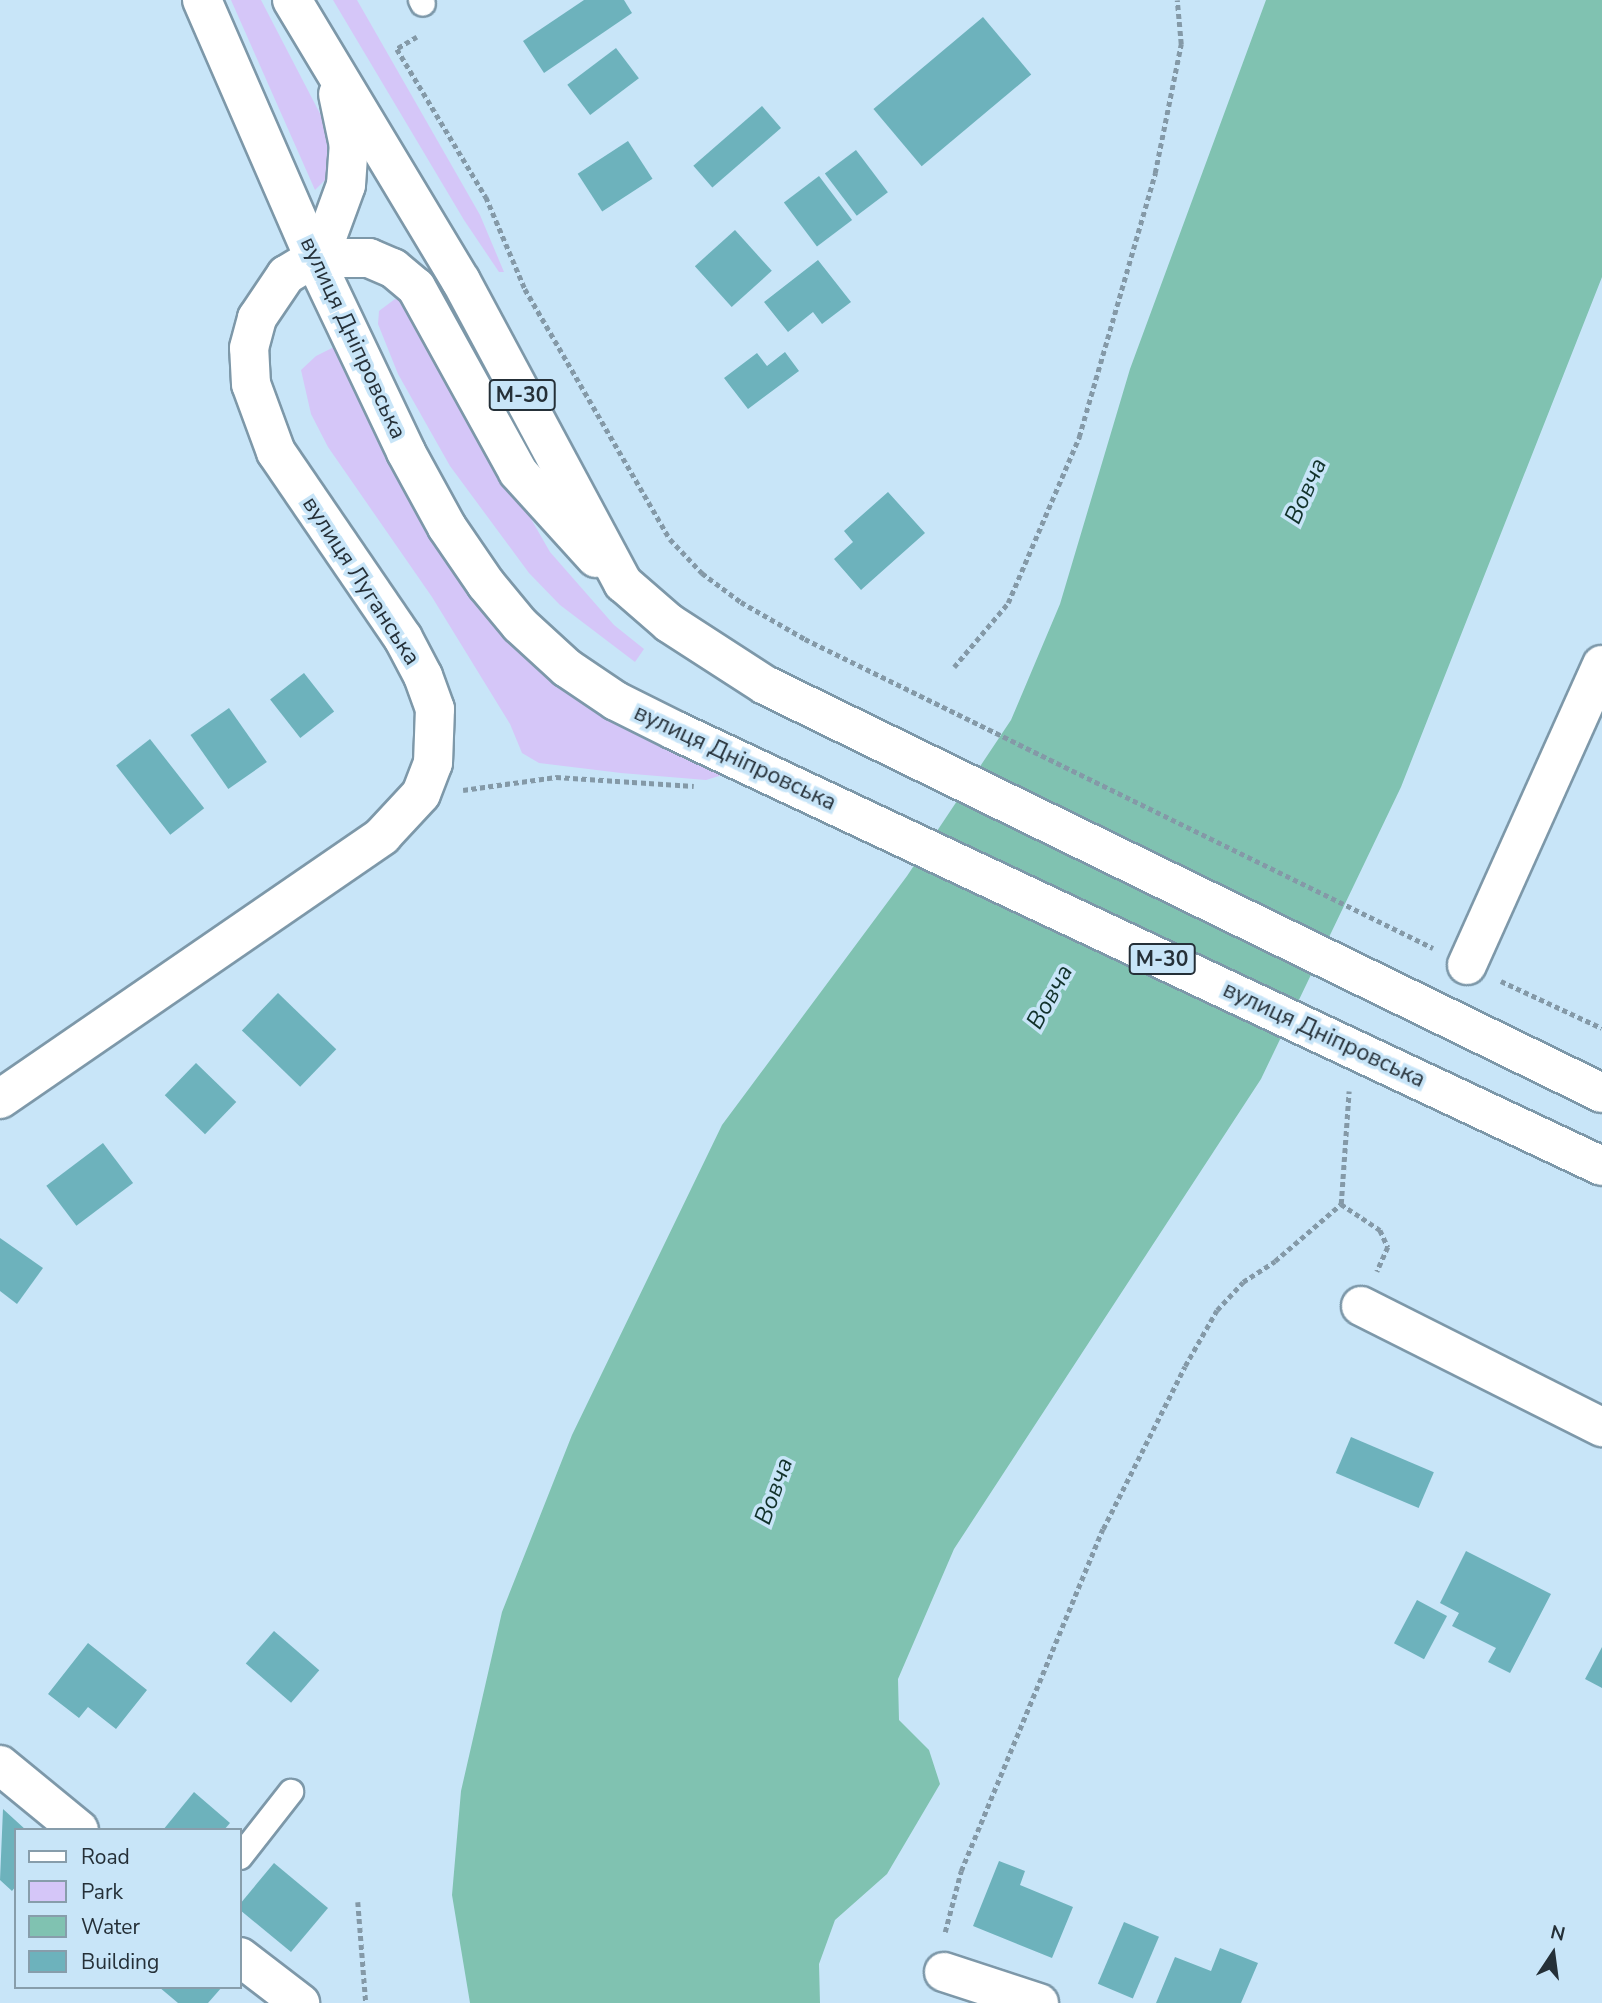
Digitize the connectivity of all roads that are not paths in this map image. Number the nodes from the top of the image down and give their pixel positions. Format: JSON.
{"nodes":[{"id":1,"x":202,"y":0,"type":"edge"},
{"id":2,"x":292,"y":0,"type":"edge"},
{"id":3,"x":329,"y":58,"type":"junction"},
{"id":4,"x":314,"y":258,"type":"junction"},
{"id":5,"x":623,"y":583,"type":"junction"},
{"id":6,"x":1602,"y":665,"type":"edge"},
{"id":7,"x":1467,"y":965,"type":"road end"},
{"id":8,"x":1602,"y":1093,"type":"edge"},
{"id":9,"x":0,"y":1099,"type":"edge"},
{"id":10,"x":1600,"y":1165,"type":"edge"},
{"id":11,"x":1361,"y":1306,"type":"road end"},
{"id":12,"x":1602,"y":1427,"type":"edge"},
{"id":13,"x":0,"y":1765,"type":"edge"},
{"id":14,"x":291,"y":1792,"type":"dead end"},
{"id":15,"x":77,"y":1828,"type":"edge"},
{"id":16,"x":242,"y":1854,"type":"edge"},
{"id":17,"x":242,"y":1959,"type":"edge"},
{"id":18,"x":944,"y":1972,"type":"road end"},
{"id":19,"x":300,"y":2003,"type":"edge"},
{"id":20,"x":1039,"y":2003,"type":"edge"}],
"edges":[{"from":1,"to":4,"type":"main road","name":"вулиця Дніпровська","number":"М-30"},
{"from":2,"to":3,"type":"main road","number":"М-30"},
{"from":3,"to":4,"type":"main road"},
{"from":3,"to":5,"type":"main road","number":"М-30"},
{"from":4,"to":5,"type":"main road"},
{"from":4,"to":9,"type":"main road","name":"вулиця Луганська"},
{"from":4,"to":10,"type":"main road","name":"вулиця Дніпровська","number":"М-30"},
{"from":5,"to":8,"type":"main road","number":"М-30"},
{"from":6,"to":7,"type":"main road"},
{"from":11,"to":12,"type":"main road"},
{"from":13,"to":15,"type":"main road"},
{"from":14,"to":16,"type":"lane"},
{"from":17,"to":19,"type":"main road"},
{"from":18,"to":20,"type":"main road"}]}
